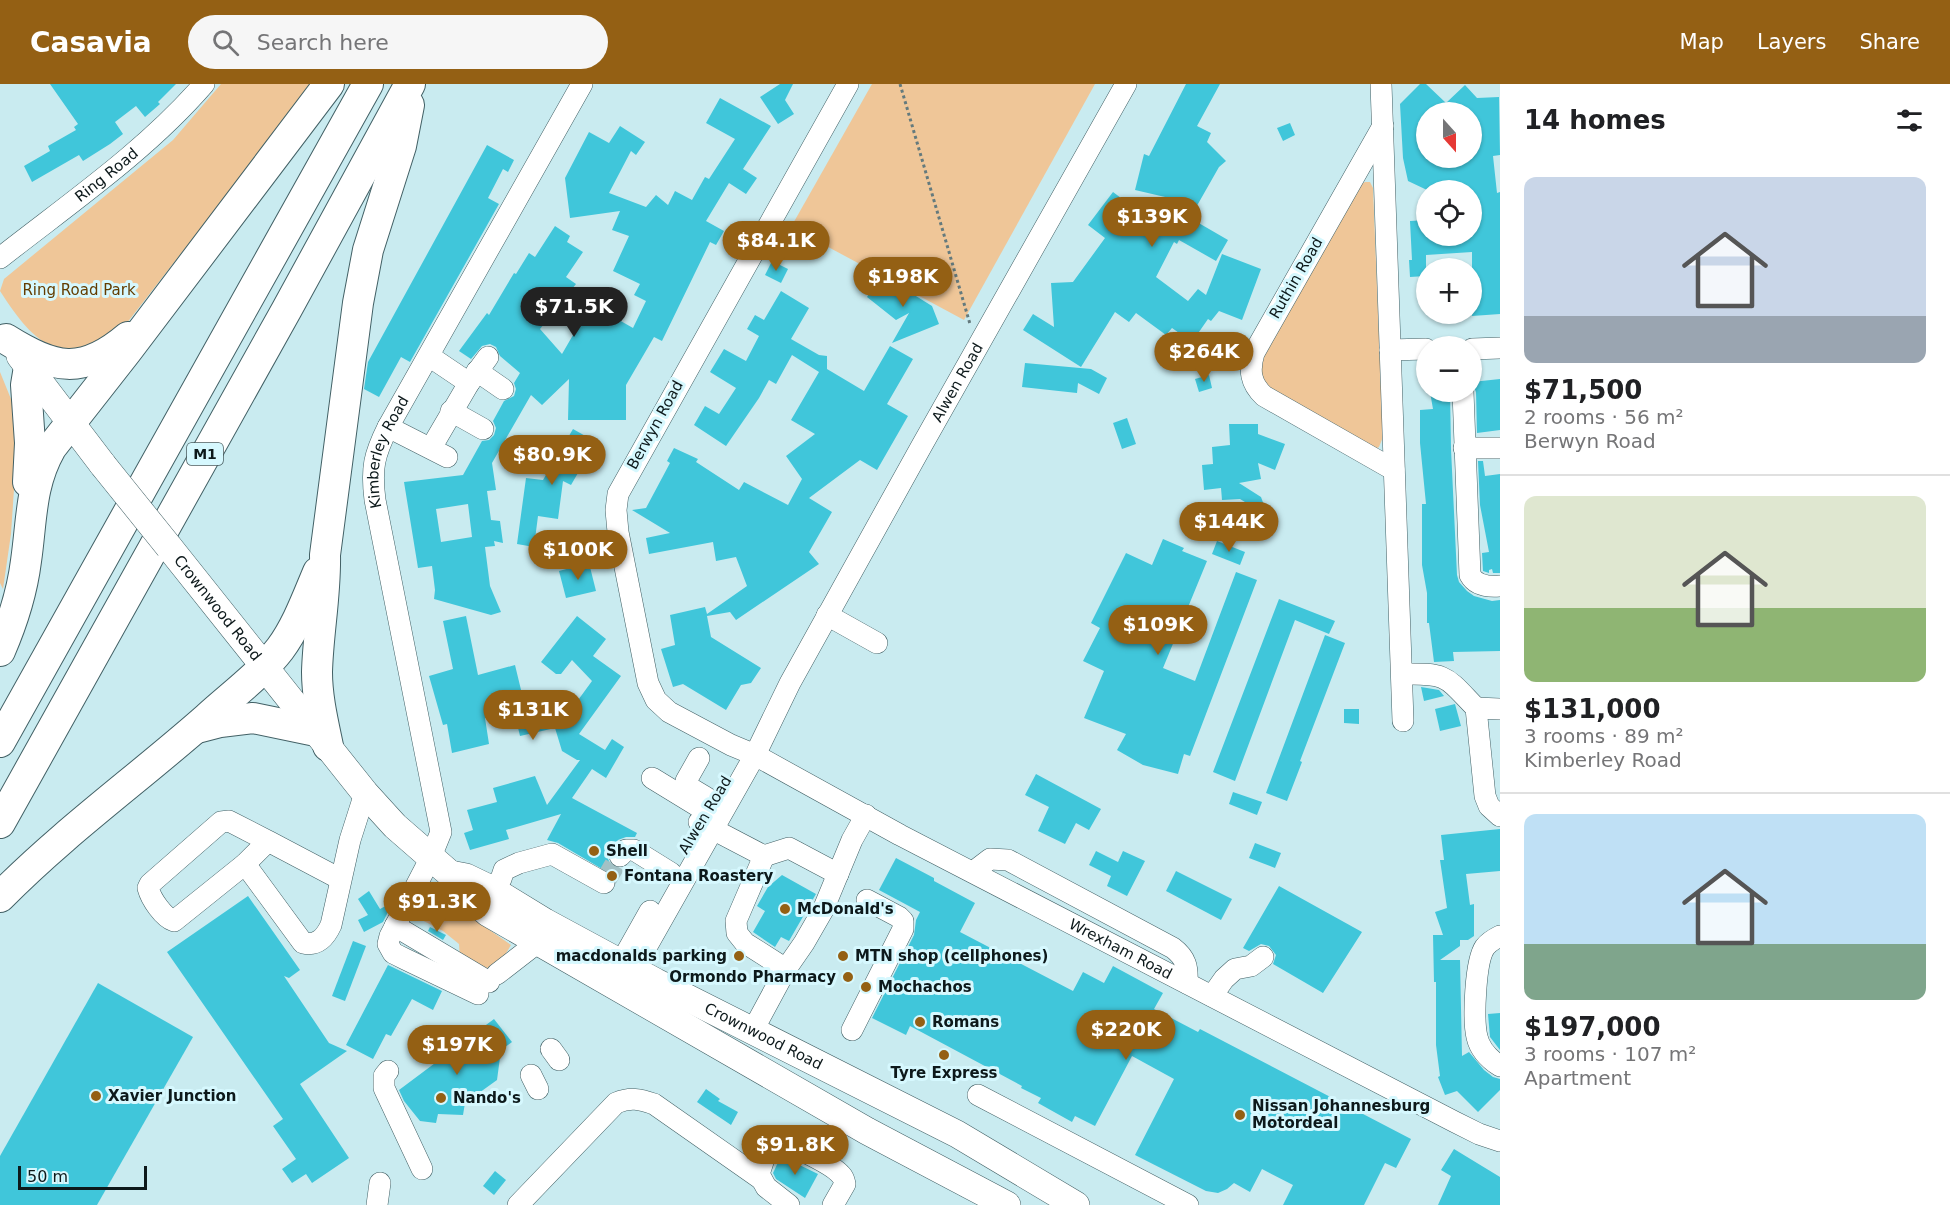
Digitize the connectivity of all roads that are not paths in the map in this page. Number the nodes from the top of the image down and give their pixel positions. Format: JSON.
{"nodes":[{"id":1,"x":204,"y":84,"type":"edge"},
{"id":2,"x":329,"y":84,"type":"edge"},
{"id":3,"x":368,"y":84,"type":"edge"},
{"id":4,"x":412,"y":84,"type":"edge"},
{"id":5,"x":582,"y":84,"type":"edge"},
{"id":6,"x":848,"y":84,"type":"edge"},
{"id":7,"x":1126,"y":84,"type":"edge"},
{"id":8,"x":1381,"y":84,"type":"edge"},
{"id":9,"x":1383,"y":126,"type":"junction"},
{"id":10,"x":0,"y":258,"type":"edge"},
{"id":11,"x":154,"y":315,"type":"junction"},
{"id":12,"x":3,"y":335,"type":"edge"},
{"id":13,"x":1500,"y":348,"type":"edge"},
{"id":14,"x":1482,"y":349,"type":"edge"},
{"id":15,"x":1390,"y":350,"type":"junction"},
{"id":16,"x":1416,"y":350,"type":"edge"},
{"id":17,"x":429,"y":356,"type":"junction"},
{"id":18,"x":28,"y":367,"type":"junction"},
{"id":19,"x":478,"y":370,"type":"junction"},
{"id":20,"x":503,"y":389,"type":"dead end"},
{"id":21,"x":1463,"y":402,"type":"edge"},
{"id":22,"x":451,"y":411,"type":"junction"},
{"id":23,"x":70,"y":422,"type":"junction"},
{"id":24,"x":388,"y":427,"type":"junction"},
{"id":25,"x":483,"y":429,"type":"dead end"},
{"id":26,"x":1464,"y":448,"type":"junction"},
{"id":27,"x":1500,"y":448,"type":"edge"},
{"id":28,"x":1394,"y":470,"type":"junction"},
{"id":29,"x":31,"y":506,"type":"junction"},
{"id":30,"x":325,"y":555,"type":"junction"},
{"id":31,"x":1500,"y":586,"type":"edge"},
{"id":32,"x":827,"y":615,"type":"junction"},
{"id":33,"x":877,"y":643,"type":"dead end"},
{"id":34,"x":0,"y":651,"type":"edge"},
{"id":35,"x":263,"y":666,"type":"junction"},
{"id":36,"x":1403,"y":674,"type":"junction"},
{"id":37,"x":1476,"y":708,"type":"junction"},
{"id":38,"x":1500,"y":709,"type":"edge"},
{"id":39,"x":1403,"y":722,"type":"dead end"},
{"id":40,"x":194,"y":729,"type":"junction"},
{"id":41,"x":322,"y":739,"type":"junction"},
{"id":42,"x":0,"y":742,"type":"edge"},
{"id":43,"x":750,"y":752,"type":"junction"},
{"id":44,"x":699,"y":758,"type":"dead end"},
{"id":45,"x":652,"y":778,"type":"dead end"},
{"id":46,"x":365,"y":793,"type":"junction"},
{"id":47,"x":866,"y":815,"type":"junction"},
{"id":48,"x":707,"y":816,"type":"junction"},
{"id":49,"x":1500,"y":816,"type":"edge"},
{"id":50,"x":0,"y":823,"type":"edge"},
{"id":51,"x":268,"y":841,"type":"junction"},
{"id":52,"x":620,"y":856,"type":"dead end"},
{"id":53,"x":764,"y":856,"type":"junction"},
{"id":54,"x":245,"y":864,"type":"junction"},
{"id":55,"x":440,"y":866,"type":"junction"},
{"id":56,"x":671,"y":873,"type":"junction"},
{"id":57,"x":838,"y":874,"type":"junction"},
{"id":58,"x":340,"y":879,"type":"junction"},
{"id":59,"x":604,"y":883,"type":"dead end"},
{"id":60,"x":491,"y":889,"type":"junction"},
{"id":61,"x":0,"y":897,"type":"edge"},
{"id":62,"x":867,"y":900,"type":"dead end"},
{"id":63,"x":1500,"y":936,"type":"edge"},
{"id":64,"x":537,"y":943,"type":"junction"},
{"id":65,"x":1263,"y":957,"type":"dead end"},
{"id":66,"x":786,"y":969,"type":"junction"},
{"id":67,"x":621,"y":977,"type":"junction"},
{"id":68,"x":1212,"y":996,"type":"junction"},
{"id":69,"x":852,"y":1030,"type":"dead end"},
{"id":70,"x":752,"y":1032,"type":"junction"},
{"id":71,"x":1500,"y":1066,"type":"edge"},
{"id":72,"x":387,"y":1071,"type":"dead end"},
{"id":73,"x":978,"y":1095,"type":"dead end"},
{"id":74,"x":1500,"y":1142,"type":"edge"},
{"id":75,"x":422,"y":1169,"type":"dead end"},
{"id":76,"x":761,"y":1179,"type":"junction"},
{"id":77,"x":380,"y":1183,"type":"dead end"},
{"id":78,"x":377,"y":1205,"type":"edge"},
{"id":79,"x":518,"y":1205,"type":"edge"},
{"id":80,"x":789,"y":1205,"type":"edge"},
{"id":81,"x":833,"y":1205,"type":"edge"},
{"id":82,"x":1007,"y":1205,"type":"edge"},
{"id":83,"x":1076,"y":1205,"type":"edge"},
{"id":84,"x":1188,"y":1205,"type":"edge"}],
"edges":[{"from":1,"to":10,"type":"street","name":"Ring Road"},
{"from":2,"to":11,"type":"highway"},
{"from":3,"to":42,"type":"highway","number":"M1"},
{"from":4,"to":30,"type":"highway"},
{"from":4,"to":50,"type":"highway","number":"M1"},
{"from":5,"to":17,"type":"street","name":"Kimberley Road"},
{"from":6,"to":43,"type":"street","name":"Berwyn Road"},
{"from":7,"to":32,"type":"street","name":"Alwen Road"},
{"from":8,"to":9,"type":"street"},
{"from":9,"to":15,"type":"street"},
{"from":9,"to":28,"type":"street","name":"Ruthin Road"},
{"from":11,"to":12,"type":"highway"},
{"from":11,"to":23,"type":"highway"},
{"from":12,"to":18,"type":"main road","name":"Crownwood Road"},
{"from":13,"to":14,"type":"street"},
{"from":15,"to":16,"type":"street"},
{"from":15,"to":28,"type":"street"},
{"from":17,"to":19,"type":"street"},
{"from":17,"to":24,"type":"street","name":"Kimberley Road"},
{"from":18,"to":23,"type":"main road","name":"Crownwood Road"},
{"from":18,"to":29,"type":"highway"},
{"from":19,"to":20,"type":"street"},
{"from":19,"to":22,"type":"street"},
{"from":21,"to":26,"type":"street"},
{"from":22,"to":24,"type":"street"},
{"from":22,"to":25,"type":"street"},
{"from":23,"to":29,"type":"highway"},
{"from":23,"to":35,"type":"main road","name":"Crownwood Road","bridge":true},
{"from":24,"to":55,"type":"street","name":"Kimberley Road"},
{"from":26,"to":27,"type":"street"},
{"from":26,"to":31,"type":"street"},
{"from":28,"to":36,"type":"street"},
{"from":29,"to":34,"type":"highway"},
{"from":30,"to":35,"type":"highway"},
{"from":30,"to":41,"type":"highway"},
{"from":32,"to":33,"type":"street"},
{"from":32,"to":43,"type":"street","name":"Alwen Road"},
{"from":35,"to":40,"type":"highway"},
{"from":35,"to":41,"type":"main road","name":"Crownwood Road"},
{"from":36,"to":37,"type":"street"},
{"from":36,"to":39,"type":"street"},
{"from":37,"to":38,"type":"street"},
{"from":37,"to":49,"type":"street"},
{"from":40,"to":41,"type":"highway"},
{"from":40,"to":61,"type":"highway"},
{"from":41,"to":46,"type":"main road","name":"Crownwood Road"},
{"from":43,"to":47,"type":"street","name":"Wrexham Road"},
{"from":43,"to":48,"type":"street","name":"Alwen Road"},
{"from":44,"to":48,"type":"street"},
{"from":45,"to":48,"type":"street"},
{"from":46,"to":55,"type":"main road","name":"Crownwood Road"},
{"from":46,"to":58,"type":"street"},
{"from":47,"to":57,"type":"street"},
{"from":47,"to":68,"type":"street","name":"Wrexham Road"},
{"from":48,"to":53,"type":"street"},
{"from":48,"to":56,"type":"street","name":"Alwen Road"},
{"from":48,"to":67,"type":"street","name":"Alwen Road"},
{"from":51,"to":54,"type":"street"},
{"from":51,"to":54,"type":"street"},
{"from":51,"to":58,"type":"street"},
{"from":52,"to":56,"type":"street"},
{"from":53,"to":57,"type":"street"},
{"from":53,"to":66,"type":"street"},
{"from":54,"to":58,"type":"street"},
{"from":55,"to":60,"type":"main road","name":"Crownwood Road"},
{"from":55,"to":64,"type":"main road","name":"Crownwood Road"},
{"from":55,"to":64,"type":"street","name":"Kimberley Road"},
{"from":56,"to":67,"type":"street","name":"Alwen Road"},
{"from":57,"to":66,"type":"street"},
{"from":59,"to":60,"type":"street"},
{"from":60,"to":67,"type":"main road","name":"Crownwood Road"},
{"from":62,"to":69,"type":"street"},
{"from":63,"to":71,"type":"street"},
{"from":64,"to":67,"type":"main road","name":"Crownwood Road"},
{"from":65,"to":68,"type":"street"},
{"from":66,"to":70,"type":"street"},
{"from":67,"to":70,"type":"main road","name":"Crownwood Road"},
{"from":67,"to":82,"type":"main road","name":"Crownwood Road"},
{"from":68,"to":74,"type":"street","name":"Wrexham Road"},
{"from":70,"to":83,"type":"main road","name":"Crownwood Road"},
{"from":72,"to":75,"type":"street"},
{"from":73,"to":84,"type":"street"},
{"from":76,"to":79,"type":"street"},
{"from":76,"to":80,"type":"street"},
{"from":76,"to":81,"type":"street"},
{"from":77,"to":78,"type":"street"}]}
